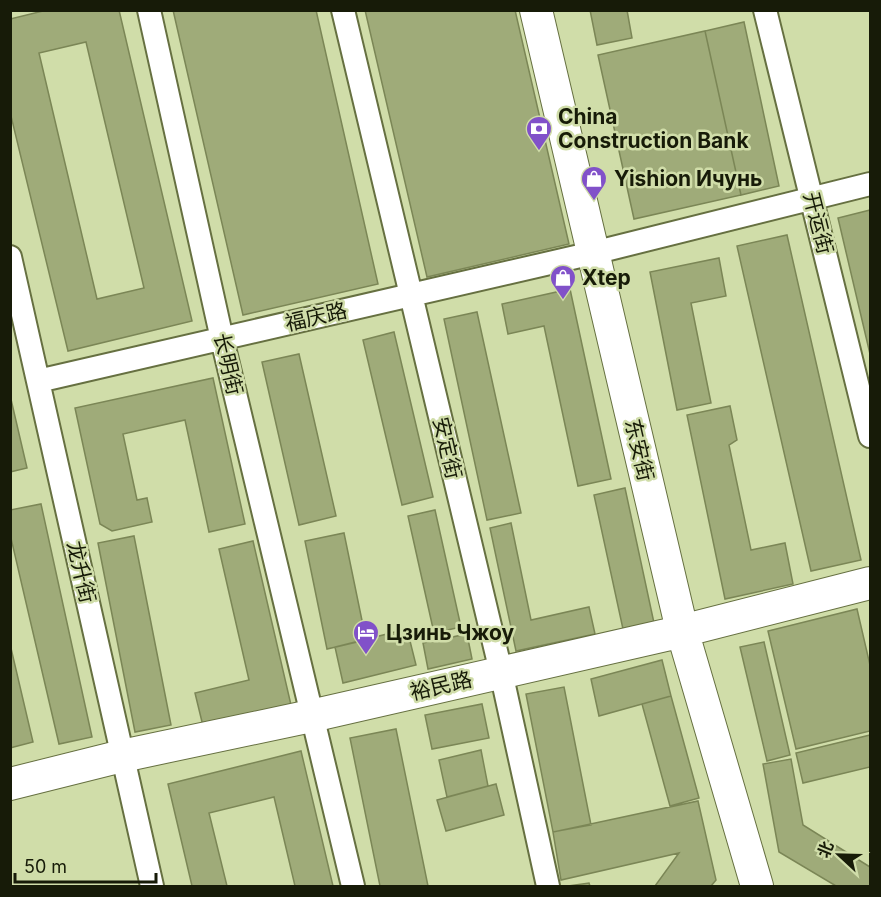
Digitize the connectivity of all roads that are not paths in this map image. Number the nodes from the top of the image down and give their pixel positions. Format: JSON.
{"nodes":[{"id":1,"x":149,"y":10,"type":"edge"},
{"id":2,"x":343,"y":10,"type":"edge"},
{"id":3,"x":519,"y":10,"type":"edge"},
{"id":4,"x":536,"y":10,"type":"edge"},
{"id":5,"x":765,"y":10,"type":"edge"},
{"id":6,"x":870,"y":184,"type":"edge"},
{"id":7,"x":812,"y":199,"type":"junction"},
{"id":8,"x":585,"y":255,"type":"junction"},
{"id":9,"x":10,"y":257,"type":"edge"},
{"id":10,"x":411,"y":295,"type":"junction"},
{"id":11,"x":222,"y":339,"type":"junction"},
{"id":12,"x":38,"y":381,"type":"junction"},
{"id":13,"x":870,"y":436,"type":"edge"},
{"id":14,"x":870,"y":583,"type":"edge"},
{"id":15,"x":674,"y":633,"type":"junction"},
{"id":16,"x":501,"y":672,"type":"junction"},
{"id":17,"x":311,"y":716,"type":"junction"},
{"id":18,"x":122,"y":756,"type":"junction"},
{"id":19,"x":10,"y":784,"type":"edge"},
{"id":20,"x":152,"y":886,"type":"edge"},
{"id":21,"x":353,"y":886,"type":"edge"},
{"id":22,"x":548,"y":886,"type":"edge"},
{"id":23,"x":736,"y":886,"type":"edge"},
{"id":24,"x":757,"y":886,"type":"edge"}],
"edges":[{"from":1,"to":11,"type":"street","name":"长明街"},
{"from":2,"to":10,"type":"street","name":"安定街"},
{"from":3,"to":8,"type":"main road","name":"东安街"},
{"from":4,"to":8,"type":"main road","name":"东安街"},
{"from":5,"to":7,"type":"street","name":"开运街"},
{"from":6,"to":7,"type":"street","name":"福庆路"},
{"from":7,"to":8,"type":"street","name":"福庆路"},
{"from":7,"to":13,"type":"street","name":"开运街"},
{"from":8,"to":10,"type":"street","name":"福庆路"},
{"from":8,"to":15,"type":"main road","name":"东安街"},
{"from":9,"to":12,"type":"street","name":"龙升街"},
{"from":10,"to":11,"type":"street","name":"福庆路"},
{"from":10,"to":16,"type":"street","name":"安定街"},
{"from":11,"to":12,"type":"street","name":"福庆路"},
{"from":11,"to":17,"type":"street","name":"长明街"},
{"from":12,"to":18,"type":"street","name":"龙升街"},
{"from":14,"to":15,"type":"main road","name":"裕民路"},
{"from":15,"to":16,"type":"main road","name":"裕民路"},
{"from":15,"to":23,"type":"main road","name":"东安街"},
{"from":15,"to":24,"type":"main road","name":"东安街"},
{"from":16,"to":17,"type":"main road","name":"裕民路"},
{"from":16,"to":22,"type":"street","name":"安定街"},
{"from":17,"to":18,"type":"main road","name":"裕民路"},
{"from":17,"to":21,"type":"street","name":"长明街"},
{"from":18,"to":19,"type":"main road","name":"裕民路"},
{"from":18,"to":20,"type":"street","name":"龙升街"}]}
